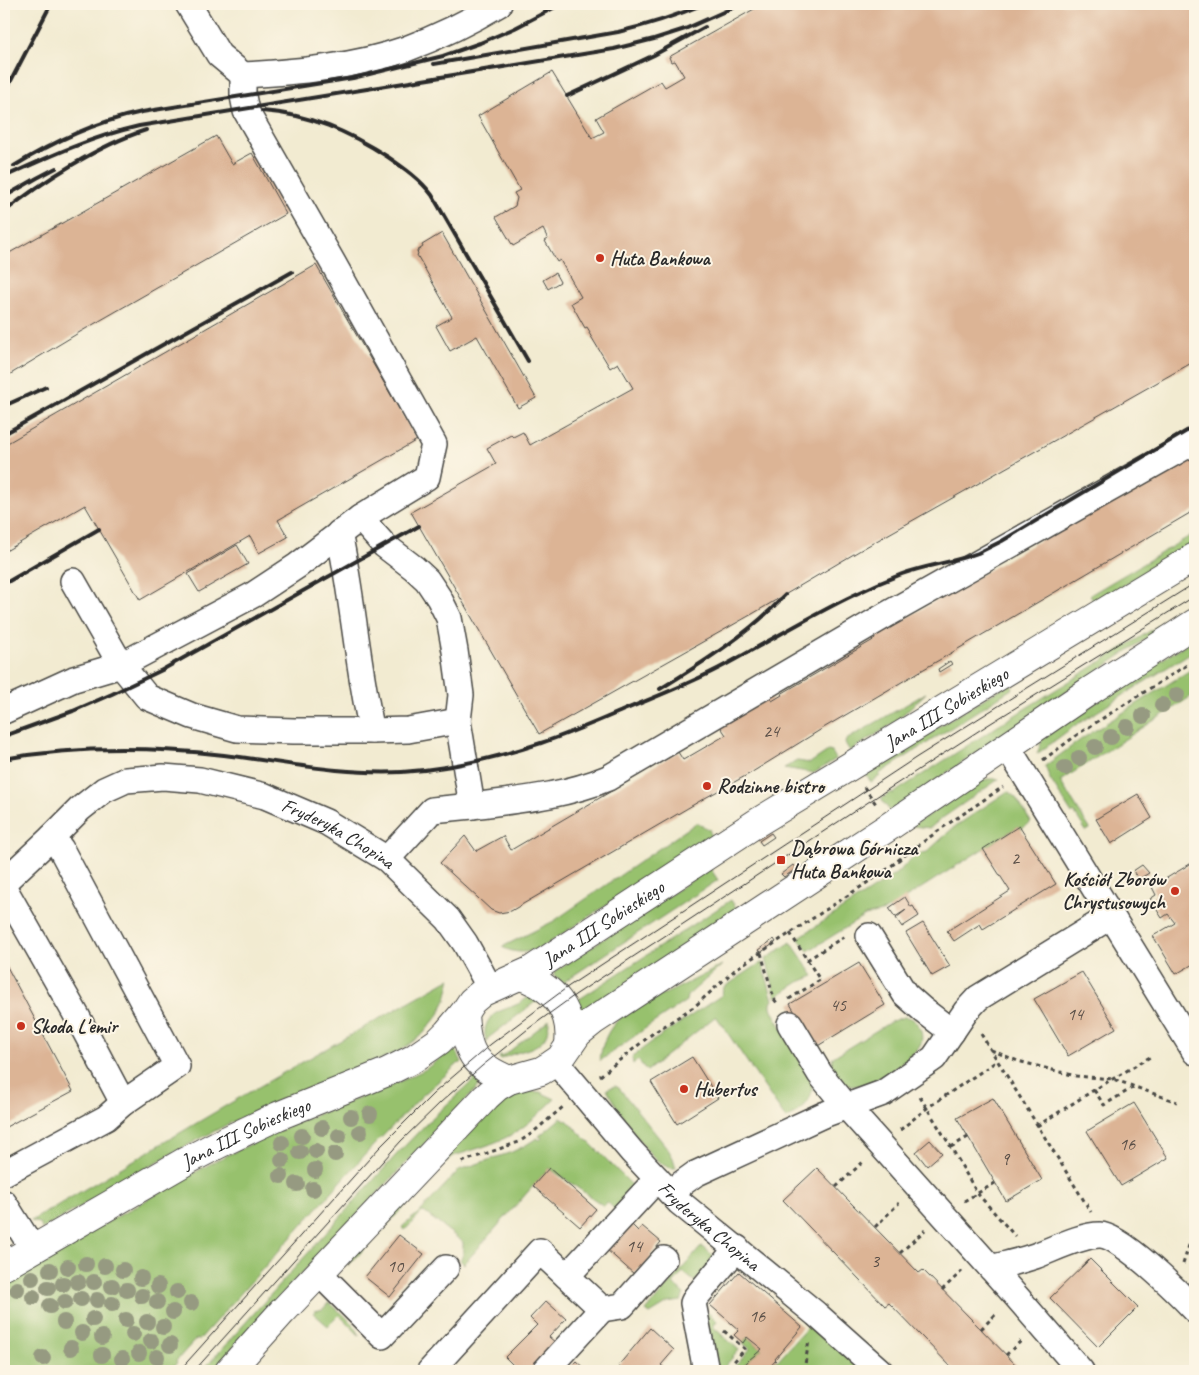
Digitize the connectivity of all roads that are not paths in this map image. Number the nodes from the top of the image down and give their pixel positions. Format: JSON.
{"nodes":[{"id":1,"x":188,"y":4,"type":"edge"},
{"id":2,"x":499,"y":4,"type":"edge"},
{"id":3,"x":243,"y":75,"type":"junction"},
{"id":4,"x":1195,"y":441,"type":"edge"},
{"id":5,"x":360,"y":518,"type":"junction"},
{"id":6,"x":340,"y":533,"type":"junction"},
{"id":7,"x":1195,"y":557,"type":"edge"},
{"id":8,"x":73,"y":581,"type":"dead end"},
{"id":9,"x":1195,"y":623,"type":"edge"},
{"id":10,"x":121,"y":665,"type":"junction"},
{"id":11,"x":4,"y":711,"type":"edge"},
{"id":12,"x":458,"y":721,"type":"junction"},
{"id":13,"x":372,"y":730,"type":"junction"},
{"id":14,"x":1008,"y":746,"type":"junction"},
{"id":15,"x":472,"y":806,"type":"junction"},
{"id":16,"x":52,"y":837,"type":"junction"},
{"id":17,"x":387,"y":858,"type":"junction"},
{"id":18,"x":4,"y":882,"type":"edge"},
{"id":19,"x":4,"y":888,"type":"edge"},
{"id":20,"x":1112,"y":916,"type":"junction"},
{"id":21,"x":869,"y":936,"type":"road end"},
{"id":22,"x":521,"y":976,"type":"junction"},
{"id":23,"x":490,"y":988,"type":"junction"},
{"id":24,"x":464,"y":1013,"type":"junction"},
{"id":25,"x":784,"y":1015,"type":"road end"},
{"id":26,"x":952,"y":1032,"type":"junction"},
{"id":27,"x":1195,"y":1052,"type":"edge"},
{"id":28,"x":562,"y":1053,"type":"junction"},
{"id":29,"x":509,"y":1080,"type":"junction"},
{"id":30,"x":123,"y":1103,"type":"junction"},
{"id":31,"x":846,"y":1106,"type":"junction"},
{"id":32,"x":4,"y":1173,"type":"edge"},
{"id":33,"x":663,"y":1186,"type":"junction"},
{"id":34,"x":4,"y":1203,"type":"edge"},
{"id":35,"x":737,"y":1248,"type":"junction"},
{"id":36,"x":32,"y":1249,"type":"junction"},
{"id":37,"x":664,"y":1259,"type":"dead end"},
{"id":38,"x":4,"y":1266,"type":"edge"},
{"id":39,"x":446,"y":1268,"type":"dead end"},
{"id":40,"x":991,"y":1268,"type":"junction"},
{"id":41,"x":319,"y":1273,"type":"junction"},
{"id":42,"x":567,"y":1276,"type":"junction"},
{"id":43,"x":602,"y":1309,"type":"junction"},
{"id":44,"x":1195,"y":1310,"type":"edge"},
{"id":45,"x":229,"y":1371,"type":"edge"},
{"id":46,"x":430,"y":1371,"type":"edge"},
{"id":47,"x":545,"y":1371,"type":"edge"},
{"id":48,"x":706,"y":1371,"type":"edge"},
{"id":49,"x":880,"y":1371,"type":"edge"},
{"id":50,"x":1081,"y":1371,"type":"edge"}],
"edges":[{"from":1,"to":3,"type":"street"},
{"from":2,"to":3,"type":"street"},
{"from":3,"to":5,"type":"street"},
{"from":4,"to":15,"type":"street"},
{"from":5,"to":6,"type":"street"},
{"from":5,"to":12,"type":"street"},
{"from":6,"to":10,"type":"street"},
{"from":6,"to":13,"type":"street"},
{"from":7,"to":22,"type":"main road","name":"Jana III Sobieskiego"},
{"from":8,"to":10,"type":"street"},
{"from":9,"to":14,"type":"main road"},
{"from":10,"to":11,"type":"street"},
{"from":10,"to":13,"type":"street"},
{"from":12,"to":13,"type":"street"},
{"from":12,"to":15,"type":"street"},
{"from":14,"to":20,"type":"street"},
{"from":14,"to":28,"type":"main road"},
{"from":15,"to":17,"type":"street"},
{"from":16,"to":17,"type":"street","name":"Fryderyka Chopina"},
{"from":16,"to":18,"type":"street"},
{"from":16,"to":30,"type":"street"},
{"from":17,"to":23,"type":"street","name":"Fryderyka Chopina"},
{"from":19,"to":30,"type":"street"},
{"from":20,"to":26,"type":"street"},
{"from":20,"to":27,"type":"street"},
{"from":21,"to":26,"type":"street"},
{"from":22,"to":23,"type":"main road","name":"Jana III Sobieskiego"},
{"from":22,"to":28,"type":"main road"},
{"from":23,"to":24,"type":"main road","name":"Jana III Sobieskiego"},
{"from":24,"to":29,"type":"main road"},
{"from":24,"to":36,"type":"main road","name":"Jana III Sobieskiego"},
{"from":25,"to":31,"type":"street"},
{"from":26,"to":31,"type":"street"},
{"from":28,"to":29,"type":"main road"},
{"from":28,"to":33,"type":"street","name":"Fryderyka Chopina"},
{"from":29,"to":41,"type":"main road"},
{"from":30,"to":32,"type":"street"},
{"from":31,"to":33,"type":"street"},
{"from":31,"to":40,"type":"street"},
{"from":33,"to":35,"type":"street","name":"Fryderyka Chopina"},
{"from":33,"to":42,"type":"street"},
{"from":34,"to":36,"type":"street"},
{"from":35,"to":48,"type":"street"},
{"from":35,"to":49,"type":"street","name":"Fryderyka Chopina"},
{"from":36,"to":38,"type":"main road","name":"Jana III Sobieskiego"},
{"from":37,"to":43,"type":"street"},
{"from":39,"to":41,"type":"street"},
{"from":40,"to":44,"type":"street"},
{"from":40,"to":50,"type":"street"},
{"from":41,"to":45,"type":"main road"},
{"from":42,"to":43,"type":"street"},
{"from":42,"to":46,"type":"street"},
{"from":43,"to":47,"type":"street"}]}
